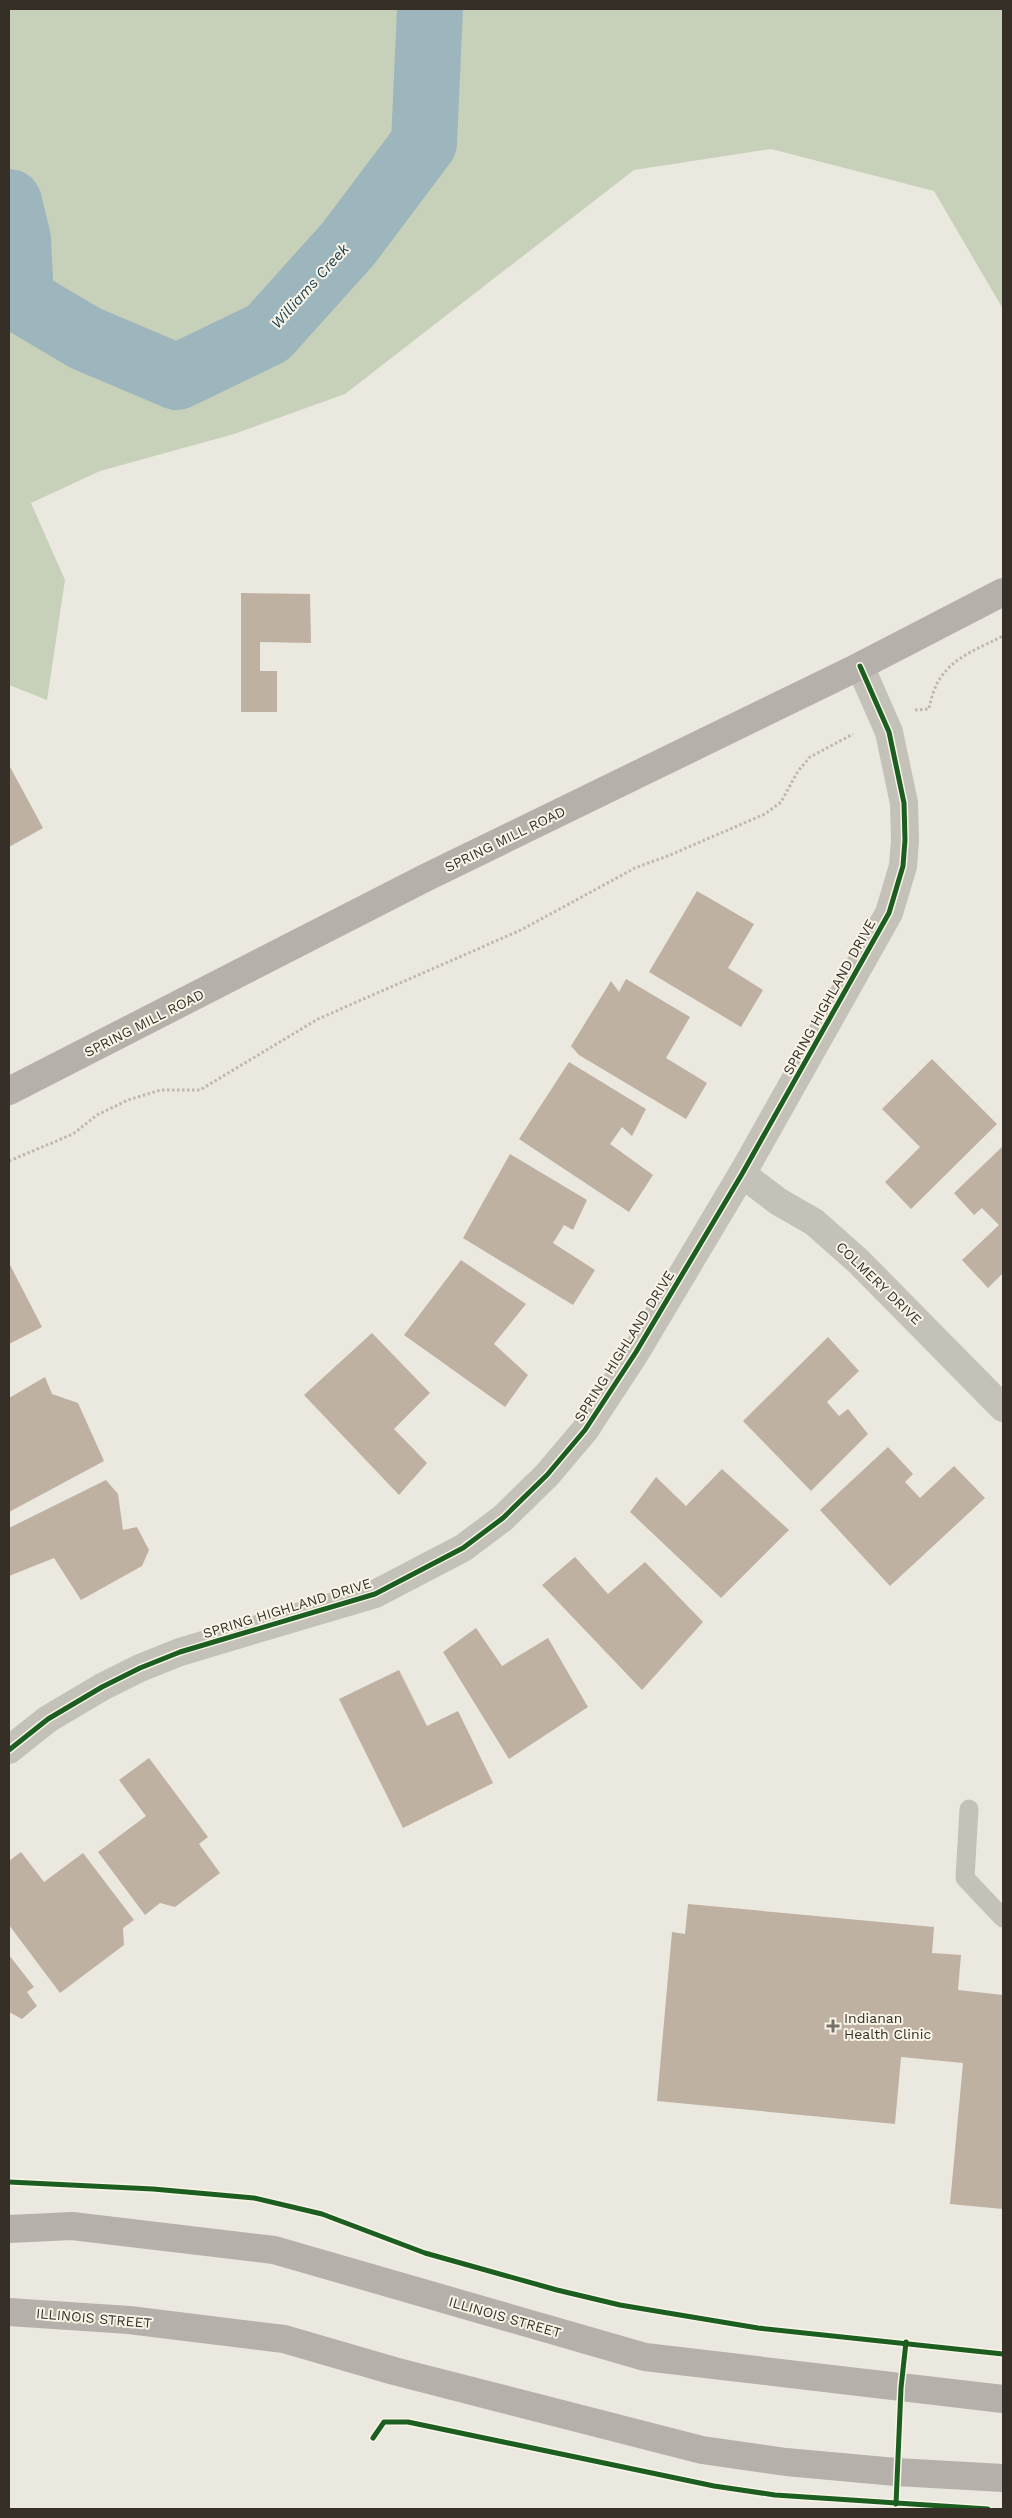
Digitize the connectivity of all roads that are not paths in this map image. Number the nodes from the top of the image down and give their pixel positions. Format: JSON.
{"nodes":[{"id":1,"x":1003,"y":592,"type":"edge"},
{"id":2,"x":860,"y":666,"type":"junction"},
{"id":3,"x":9,"y":1092,"type":"edge"},
{"id":4,"x":742,"y":1174,"type":"junction"},
{"id":5,"x":1003,"y":1408,"type":"edge"},
{"id":6,"x":13,"y":1739,"type":"edge"},
{"id":7,"x":969,"y":1809,"type":"dead end"},
{"id":8,"x":1003,"y":1918,"type":"edge"},
{"id":9,"x":9,"y":2229,"type":"edge"},
{"id":10,"x":9,"y":2312,"type":"edge"},
{"id":11,"x":1003,"y":2400,"type":"edge"},
{"id":12,"x":1003,"y":2478,"type":"edge"}],
"edges":[{"from":1,"to":2,"type":"street","name":"SPRING MILL ROAD"},
{"from":2,"to":3,"type":"street","name":"SPRING MILL ROAD"},
{"from":2,"to":4,"type":"street","name":"SPRING HIGHLAND DRIVE"},
{"from":4,"to":5,"type":"street","name":"COLMERY DRIVE"},
{"from":4,"to":6,"type":"street","name":"SPRING HIGHLAND DRIVE"},
{"from":7,"to":8,"type":"lane"},
{"from":9,"to":11,"type":"street","name":"ILLINOIS STREET"},
{"from":10,"to":12,"type":"street","name":"ILLINOIS STREET"}]}
